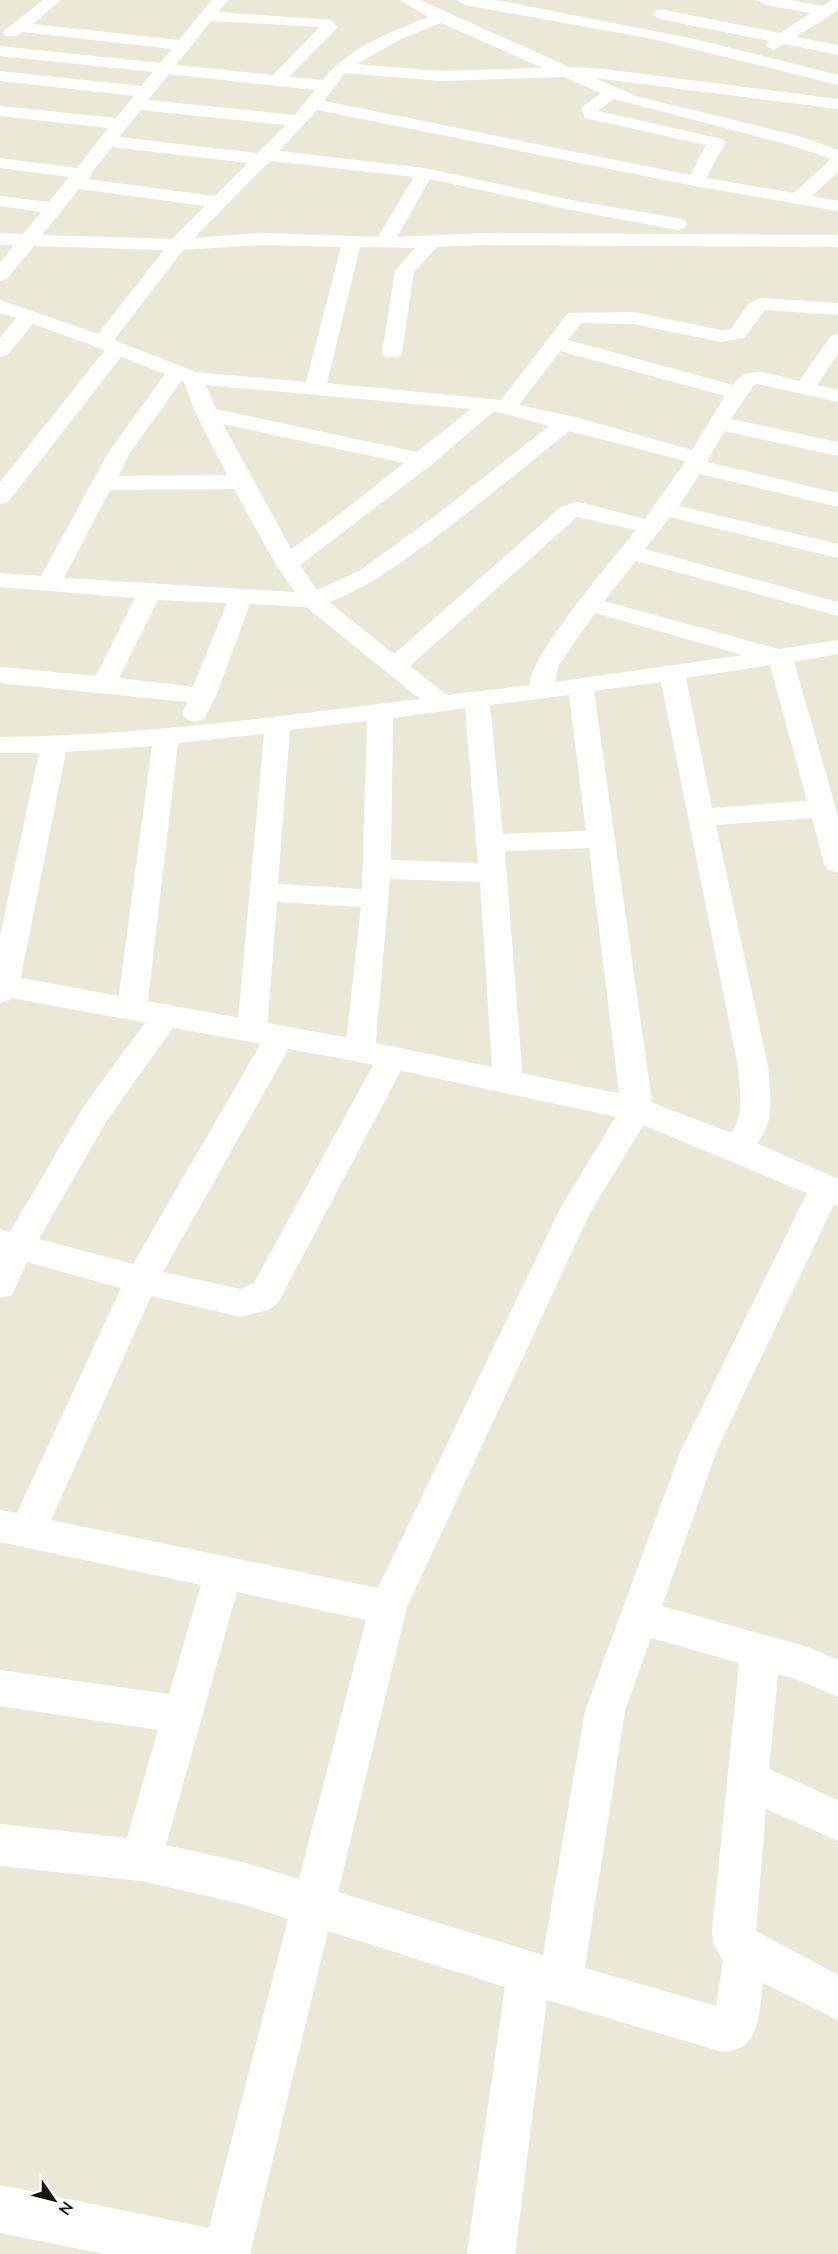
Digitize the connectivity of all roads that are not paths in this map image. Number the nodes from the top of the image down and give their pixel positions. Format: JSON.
{"nodes":[{"id":1,"x":53,"y":0,"type":"edge"},
{"id":2,"x":220,"y":0,"type":"edge"},
{"id":3,"x":465,"y":0,"type":"edge"},
{"id":4,"x":765,"y":0,"type":"edge"},
{"id":5,"x":405,"y":1,"type":"edge"},
{"id":6,"x":831,"y":7,"type":"edge"},
{"id":7,"x":646,"y":11,"type":"dead end"},
{"id":8,"x":207,"y":16,"type":"junction"},
{"id":9,"x":441,"y":17,"type":"junction"},
{"id":10,"x":7,"y":34,"type":"edge"},
{"id":11,"x":785,"y":38,"type":"junction"},
{"id":12,"x":183,"y":45,"type":"junction"},
{"id":13,"x":838,"y":50,"type":"edge"},
{"id":14,"x":0,"y":51,"type":"edge"},
{"id":15,"x":754,"y":56,"type":"junction"},
{"id":16,"x":340,"y":68,"type":"junction"},
{"id":17,"x":162,"y":69,"type":"junction"},
{"id":18,"x":564,"y":72,"type":"junction"},
{"id":19,"x":0,"y":76,"type":"edge"},
{"id":20,"x":838,"y":80,"type":"edge"},
{"id":21,"x":276,"y":81,"type":"junction"},
{"id":22,"x":691,"y":85,"type":"junction"},
{"id":23,"x":328,"y":86,"type":"junction"},
{"id":24,"x":614,"y":92,"type":"junction"},
{"id":25,"x":141,"y":98,"type":"junction"},
{"id":26,"x":313,"y":104,"type":"junction"},
{"id":27,"x":838,"y":105,"type":"edge"},
{"id":28,"x":0,"y":111,"type":"edge"},
{"id":29,"x":299,"y":121,"type":"junction"},
{"id":30,"x":121,"y":124,"type":"junction"},
{"id":31,"x":108,"y":141,"type":"junction"},
{"id":32,"x":796,"y":141,"type":"junction"},
{"id":33,"x":838,"y":156,"type":"edge"},
{"id":34,"x":263,"y":157,"type":"junction"},
{"id":35,"x":838,"y":162,"type":"edge"},
{"id":36,"x":0,"y":163,"type":"edge"},
{"id":37,"x":424,"y":173,"type":"junction"},
{"id":38,"x":80,"y":179,"type":"junction"},
{"id":39,"x":695,"y":181,"type":"junction"},
{"id":40,"x":795,"y":199,"type":"junction"},
{"id":41,"x":0,"y":201,"type":"edge"},
{"id":42,"x":219,"y":202,"type":"junction"},
{"id":43,"x":838,"y":206,"type":"edge"},
{"id":44,"x":55,"y":208,"type":"junction"},
{"id":45,"x":0,"y":239,"type":"edge"},
{"id":46,"x":761,"y":239,"type":"junction"},
{"id":47,"x":432,"y":241,"type":"junction"},
{"id":48,"x":838,"y":241,"type":"edge"},
{"id":49,"x":28,"y":242,"type":"junction"},
{"id":50,"x":352,"y":242,"type":"junction"},
{"id":51,"x":384,"y":243,"type":"junction"},
{"id":52,"x":177,"y":245,"type":"junction"},
{"id":53,"x":0,"y":275,"type":"edge"},
{"id":54,"x":0,"y":306,"type":"edge"},
{"id":55,"x":838,"y":309,"type":"edge"},
{"id":56,"x":29,"y":316,"type":"junction"},
{"id":57,"x":838,"y":340,"type":"edge"},
{"id":58,"x":555,"y":343,"type":"junction"},
{"id":59,"x":110,"y":345,"type":"junction"},
{"id":60,"x":0,"y":351,"type":"edge"},
{"id":61,"x":392,"y":353,"type":"dead end"},
{"id":62,"x":185,"y":375,"type":"junction"},
{"id":63,"x":804,"y":388,"type":"junction"},
{"id":64,"x":315,"y":389,"type":"junction"},
{"id":65,"x":738,"y":393,"type":"junction"},
{"id":66,"x":838,"y":396,"type":"edge"},
{"id":67,"x":498,"y":406,"type":"junction"},
{"id":68,"x":207,"y":414,"type":"junction"},
{"id":69,"x":567,"y":422,"type":"junction"},
{"id":70,"x":718,"y":423,"type":"junction"},
{"id":71,"x":838,"y":449,"type":"edge"},
{"id":72,"x":423,"y":459,"type":"junction"},
{"id":73,"x":696,"y":462,"type":"junction"},
{"id":74,"x":242,"y":482,"type":"junction"},
{"id":75,"x":102,"y":483,"type":"junction"},
{"id":76,"x":0,"y":497,"type":"edge"},
{"id":77,"x":838,"y":500,"type":"edge"},
{"id":78,"x":657,"y":518,"type":"junction"},
{"id":79,"x":838,"y":551,"type":"edge"},
{"id":80,"x":630,"y":552,"type":"junction"},
{"id":81,"x":287,"y":563,"type":"junction"},
{"id":82,"x":0,"y":580,"type":"edge"},
{"id":83,"x":48,"y":584,"type":"junction"},
{"id":84,"x":150,"y":592,"type":"junction"},
{"id":85,"x":242,"y":595,"type":"junction"},
{"id":86,"x":312,"y":600,"type":"junction"},
{"id":87,"x":589,"y":604,"type":"junction"},
{"id":88,"x":838,"y":609,"type":"edge"},
{"id":89,"x":838,"y":647,"type":"edge"},
{"id":90,"x":780,"y":657,"type":"junction"},
{"id":91,"x":395,"y":666,"type":"junction"},
{"id":92,"x":672,"y":673,"type":"junction"},
{"id":93,"x":0,"y":675,"type":"edge"},
{"id":94,"x":104,"y":684,"type":"junction"},
{"id":95,"x":581,"y":687,"type":"junction"},
{"id":96,"x":543,"y":691,"type":"junction"},
{"id":97,"x":203,"y":696,"type":"junction"},
{"id":98,"x":477,"y":699,"type":"junction"},
{"id":99,"x":442,"y":704,"type":"junction"},
{"id":100,"x":380,"y":712,"type":"junction"},
{"id":101,"x":278,"y":724,"type":"junction"},
{"id":102,"x":176,"y":734,"type":"junction"},
{"id":103,"x":0,"y":745,"type":"edge"},
{"id":104,"x":54,"y":745,"type":"junction"},
{"id":105,"x":826,"y":796,"type":"edge"},
{"id":106,"x":702,"y":817,"type":"junction"},
{"id":107,"x":601,"y":839,"type":"junction"},
{"id":108,"x":490,"y":843,"type":"junction"},
{"id":109,"x":838,"y":864,"type":"edge"},
{"id":110,"x":376,"y":869,"type":"junction"},
{"id":111,"x":493,"y":873,"type":"junction"},
{"id":112,"x":264,"y":892,"type":"junction"},
{"id":113,"x":376,"y":899,"type":"junction"},
{"id":114,"x":1,"y":988,"type":"edge"},
{"id":115,"x":132,"y":1009,"type":"junction"},
{"id":116,"x":167,"y":1015,"type":"junction"},
{"id":117,"x":267,"y":1033,"type":"junction"},
{"id":118,"x":360,"y":1050,"type":"junction"},
{"id":119,"x":393,"y":1057,"type":"junction"},
{"id":120,"x":508,"y":1082,"type":"junction"},
{"id":121,"x":637,"y":1109,"type":"junction"},
{"id":122,"x":733,"y":1147,"type":"junction"},
{"id":123,"x":832,"y":1190,"type":"edge"},
{"id":124,"x":9,"y":1245,"type":"edge"},
{"id":125,"x":141,"y":1280,"type":"junction"},
{"id":126,"x":0,"y":1285,"type":"edge"},
{"id":127,"x":13,"y":1528,"type":"edge"},
{"id":128,"x":224,"y":1571,"type":"junction"},
{"id":129,"x":388,"y":1607,"type":"junction"},
{"id":130,"x":639,"y":1617,"type":"junction"},
{"id":131,"x":760,"y":1653,"type":"junction"},
{"id":132,"x":838,"y":1679,"type":"edge"},
{"id":133,"x":0,"y":1688,"type":"edge"},
{"id":134,"x":181,"y":1715,"type":"junction"},
{"id":135,"x":748,"y":1780,"type":"junction"},
{"id":136,"x":838,"y":1821,"type":"edge"},
{"id":137,"x":0,"y":1845,"type":"edge"},
{"id":138,"x":141,"y":1860,"type":"junction"},
{"id":139,"x":314,"y":1905,"type":"junction"},
{"id":140,"x":746,"y":1952,"type":"junction"},
{"id":141,"x":545,"y":1977,"type":"junction"},
{"id":142,"x":838,"y":1998,"type":"edge"},
{"id":143,"x":0,"y":2209,"type":"edge"},
{"id":144,"x":224,"y":2254,"type":"edge"},
{"id":145,"x":491,"y":2254,"type":"edge"}],
"edges":[{"from":1,"to":10,"type":"street"},
{"from":2,"to":8,"type":"street"},
{"from":3,"to":15,"type":"street"},
{"from":4,"to":6,"type":"street"},
{"from":5,"to":9,"type":"street"},
{"from":6,"to":11,"type":"street"},
{"from":7,"to":11,"type":"street"},
{"from":8,"to":12,"type":"street"},
{"from":8,"to":21,"type":"street"},
{"from":9,"to":16,"type":"street"},
{"from":9,"to":18,"type":"street"},
{"from":10,"to":12,"type":"street"},
{"from":11,"to":13,"type":"street"},
{"from":11,"to":15,"type":"street"},
{"from":12,"to":17,"type":"street"},
{"from":14,"to":17,"type":"street"},
{"from":15,"to":20,"type":"street"},
{"from":15,"to":22,"type":"street"},
{"from":16,"to":18,"type":"street"},
{"from":16,"to":23,"type":"street"},
{"from":17,"to":21,"type":"street"},
{"from":17,"to":25,"type":"street"},
{"from":18,"to":22,"type":"street"},
{"from":18,"to":24,"type":"street"},
{"from":19,"to":25,"type":"street"},
{"from":21,"to":23,"type":"street"},
{"from":22,"to":27,"type":"street"},
{"from":23,"to":26,"type":"street"},
{"from":24,"to":32,"type":"street"},
{"from":24,"to":39,"type":"street"},
{"from":25,"to":29,"type":"street"},
{"from":25,"to":30,"type":"street"},
{"from":26,"to":29,"type":"street"},
{"from":26,"to":39,"type":"street"},
{"from":27,"to":32,"type":"street"},
{"from":28,"to":30,"type":"street"},
{"from":29,"to":34,"type":"street"},
{"from":30,"to":31,"type":"street"},
{"from":31,"to":34,"type":"street"},
{"from":31,"to":38,"type":"street"},
{"from":32,"to":33,"type":"street"},
{"from":34,"to":37,"type":"street"},
{"from":34,"to":42,"type":"street"},
{"from":35,"to":40,"type":"street"},
{"from":36,"to":38,"type":"street"},
{"from":37,"to":46,"type":"street"},
{"from":37,"to":51,"type":"street"},
{"from":38,"to":42,"type":"street"},
{"from":38,"to":44,"type":"street"},
{"from":39,"to":40,"type":"street"},
{"from":40,"to":43,"type":"street"},
{"from":41,"to":44,"type":"street"},
{"from":42,"to":52,"type":"street"},
{"from":44,"to":49,"type":"street"},
{"from":45,"to":49,"type":"street"},
{"from":46,"to":47,"type":"street"},
{"from":46,"to":48,"type":"street"},
{"from":47,"to":51,"type":"street"},
{"from":47,"to":61,"type":"street"},
{"from":49,"to":52,"type":"street"},
{"from":49,"to":53,"type":"street"},
{"from":50,"to":51,"type":"street"},
{"from":50,"to":52,"type":"street"},
{"from":50,"to":64,"type":"street"},
{"from":52,"to":59,"type":"street"},
{"from":54,"to":56,"type":"street"},
{"from":55,"to":58,"type":"street"},
{"from":56,"to":59,"type":"street"},
{"from":56,"to":60,"type":"street"},
{"from":57,"to":63,"type":"street"},
{"from":58,"to":65,"type":"street"},
{"from":58,"to":67,"type":"street"},
{"from":59,"to":62,"type":"street"},
{"from":59,"to":76,"type":"street"},
{"from":62,"to":64,"type":"street"},
{"from":62,"to":68,"type":"street"},
{"from":62,"to":75,"type":"street"},
{"from":63,"to":65,"type":"street"},
{"from":63,"to":66,"type":"street"},
{"from":64,"to":67,"type":"street"},
{"from":65,"to":70,"type":"street"},
{"from":67,"to":69,"type":"street"},
{"from":67,"to":72,"type":"street"},
{"from":68,"to":72,"type":"street"},
{"from":68,"to":74,"type":"street"},
{"from":69,"to":73,"type":"street"},
{"from":69,"to":86,"type":"street"},
{"from":70,"to":71,"type":"street"},
{"from":70,"to":73,"type":"street"},
{"from":72,"to":81,"type":"street"},
{"from":73,"to":77,"type":"street"},
{"from":73,"to":78,"type":"street"},
{"from":74,"to":75,"type":"street"},
{"from":74,"to":81,"type":"street"},
{"from":75,"to":83,"type":"street"},
{"from":78,"to":79,"type":"street"},
{"from":78,"to":80,"type":"street"},
{"from":78,"to":91,"type":"street"},
{"from":80,"to":87,"type":"street"},
{"from":80,"to":88,"type":"street"},
{"from":81,"to":86,"type":"street"},
{"from":82,"to":83,"type":"street"},
{"from":83,"to":84,"type":"street"},
{"from":84,"to":85,"type":"street"},
{"from":84,"to":94,"type":"street"},
{"from":85,"to":86,"type":"street"},
{"from":85,"to":97,"type":"street"},
{"from":86,"to":91,"type":"street"},
{"from":87,"to":90,"type":"street"},
{"from":87,"to":96,"type":"street"},
{"from":89,"to":90,"type":"street"},
{"from":90,"to":92,"type":"street"},
{"from":90,"to":105,"type":"street"},
{"from":91,"to":99,"type":"street"},
{"from":92,"to":95,"type":"street"},
{"from":92,"to":106,"type":"street"},
{"from":93,"to":94,"type":"street"},
{"from":94,"to":97,"type":"street"},
{"from":95,"to":96,"type":"street"},
{"from":95,"to":107,"type":"street"},
{"from":96,"to":98,"type":"street"},
{"from":97,"to":102,"type":"street"},
{"from":98,"to":99,"type":"street"},
{"from":98,"to":108,"type":"street"},
{"from":99,"to":100,"type":"street"},
{"from":100,"to":101,"type":"street"},
{"from":100,"to":110,"type":"street"},
{"from":101,"to":102,"type":"street"},
{"from":101,"to":112,"type":"street"},
{"from":102,"to":104,"type":"street"},
{"from":102,"to":115,"type":"street"},
{"from":103,"to":104,"type":"street"},
{"from":104,"to":114,"type":"street"},
{"from":105,"to":106,"type":"street"},
{"from":105,"to":109,"type":"street"},
{"from":106,"to":122,"type":"street"},
{"from":107,"to":108,"type":"street"},
{"from":107,"to":121,"type":"street"},
{"from":108,"to":111,"type":"street"},
{"from":110,"to":111,"type":"street"},
{"from":110,"to":113,"type":"street"},
{"from":111,"to":120,"type":"street"},
{"from":112,"to":113,"type":"street"},
{"from":112,"to":117,"type":"street"},
{"from":113,"to":118,"type":"street"},
{"from":114,"to":115,"type":"street"},
{"from":115,"to":116,"type":"street"},
{"from":116,"to":117,"type":"street"},
{"from":116,"to":124,"type":"street"},
{"from":117,"to":118,"type":"street"},
{"from":117,"to":125,"type":"street"},
{"from":118,"to":119,"type":"street"},
{"from":119,"to":120,"type":"street"},
{"from":119,"to":125,"type":"street"},
{"from":120,"to":121,"type":"street"},
{"from":121,"to":122,"type":"street"},
{"from":121,"to":129,"type":"street"},
{"from":122,"to":123,"type":"street"},
{"from":123,"to":130,"type":"street"},
{"from":124,"to":125,"type":"street"},
{"from":124,"to":126,"type":"street"},
{"from":125,"to":127,"type":"street"},
{"from":127,"to":128,"type":"street"},
{"from":128,"to":129,"type":"street"},
{"from":128,"to":134,"type":"street"},
{"from":129,"to":139,"type":"street"},
{"from":130,"to":131,"type":"street"},
{"from":130,"to":141,"type":"street"},
{"from":131,"to":132,"type":"street"},
{"from":131,"to":135,"type":"street"},
{"from":133,"to":134,"type":"street"},
{"from":134,"to":138,"type":"street"},
{"from":135,"to":136,"type":"street"},
{"from":135,"to":140,"type":"street"},
{"from":137,"to":138,"type":"street"},
{"from":138,"to":139,"type":"street"},
{"from":139,"to":141,"type":"street"},
{"from":139,"to":144,"type":"street"},
{"from":140,"to":141,"type":"street"},
{"from":140,"to":142,"type":"street"},
{"from":141,"to":145,"type":"street"},
{"from":143,"to":144,"type":"street"}]}
